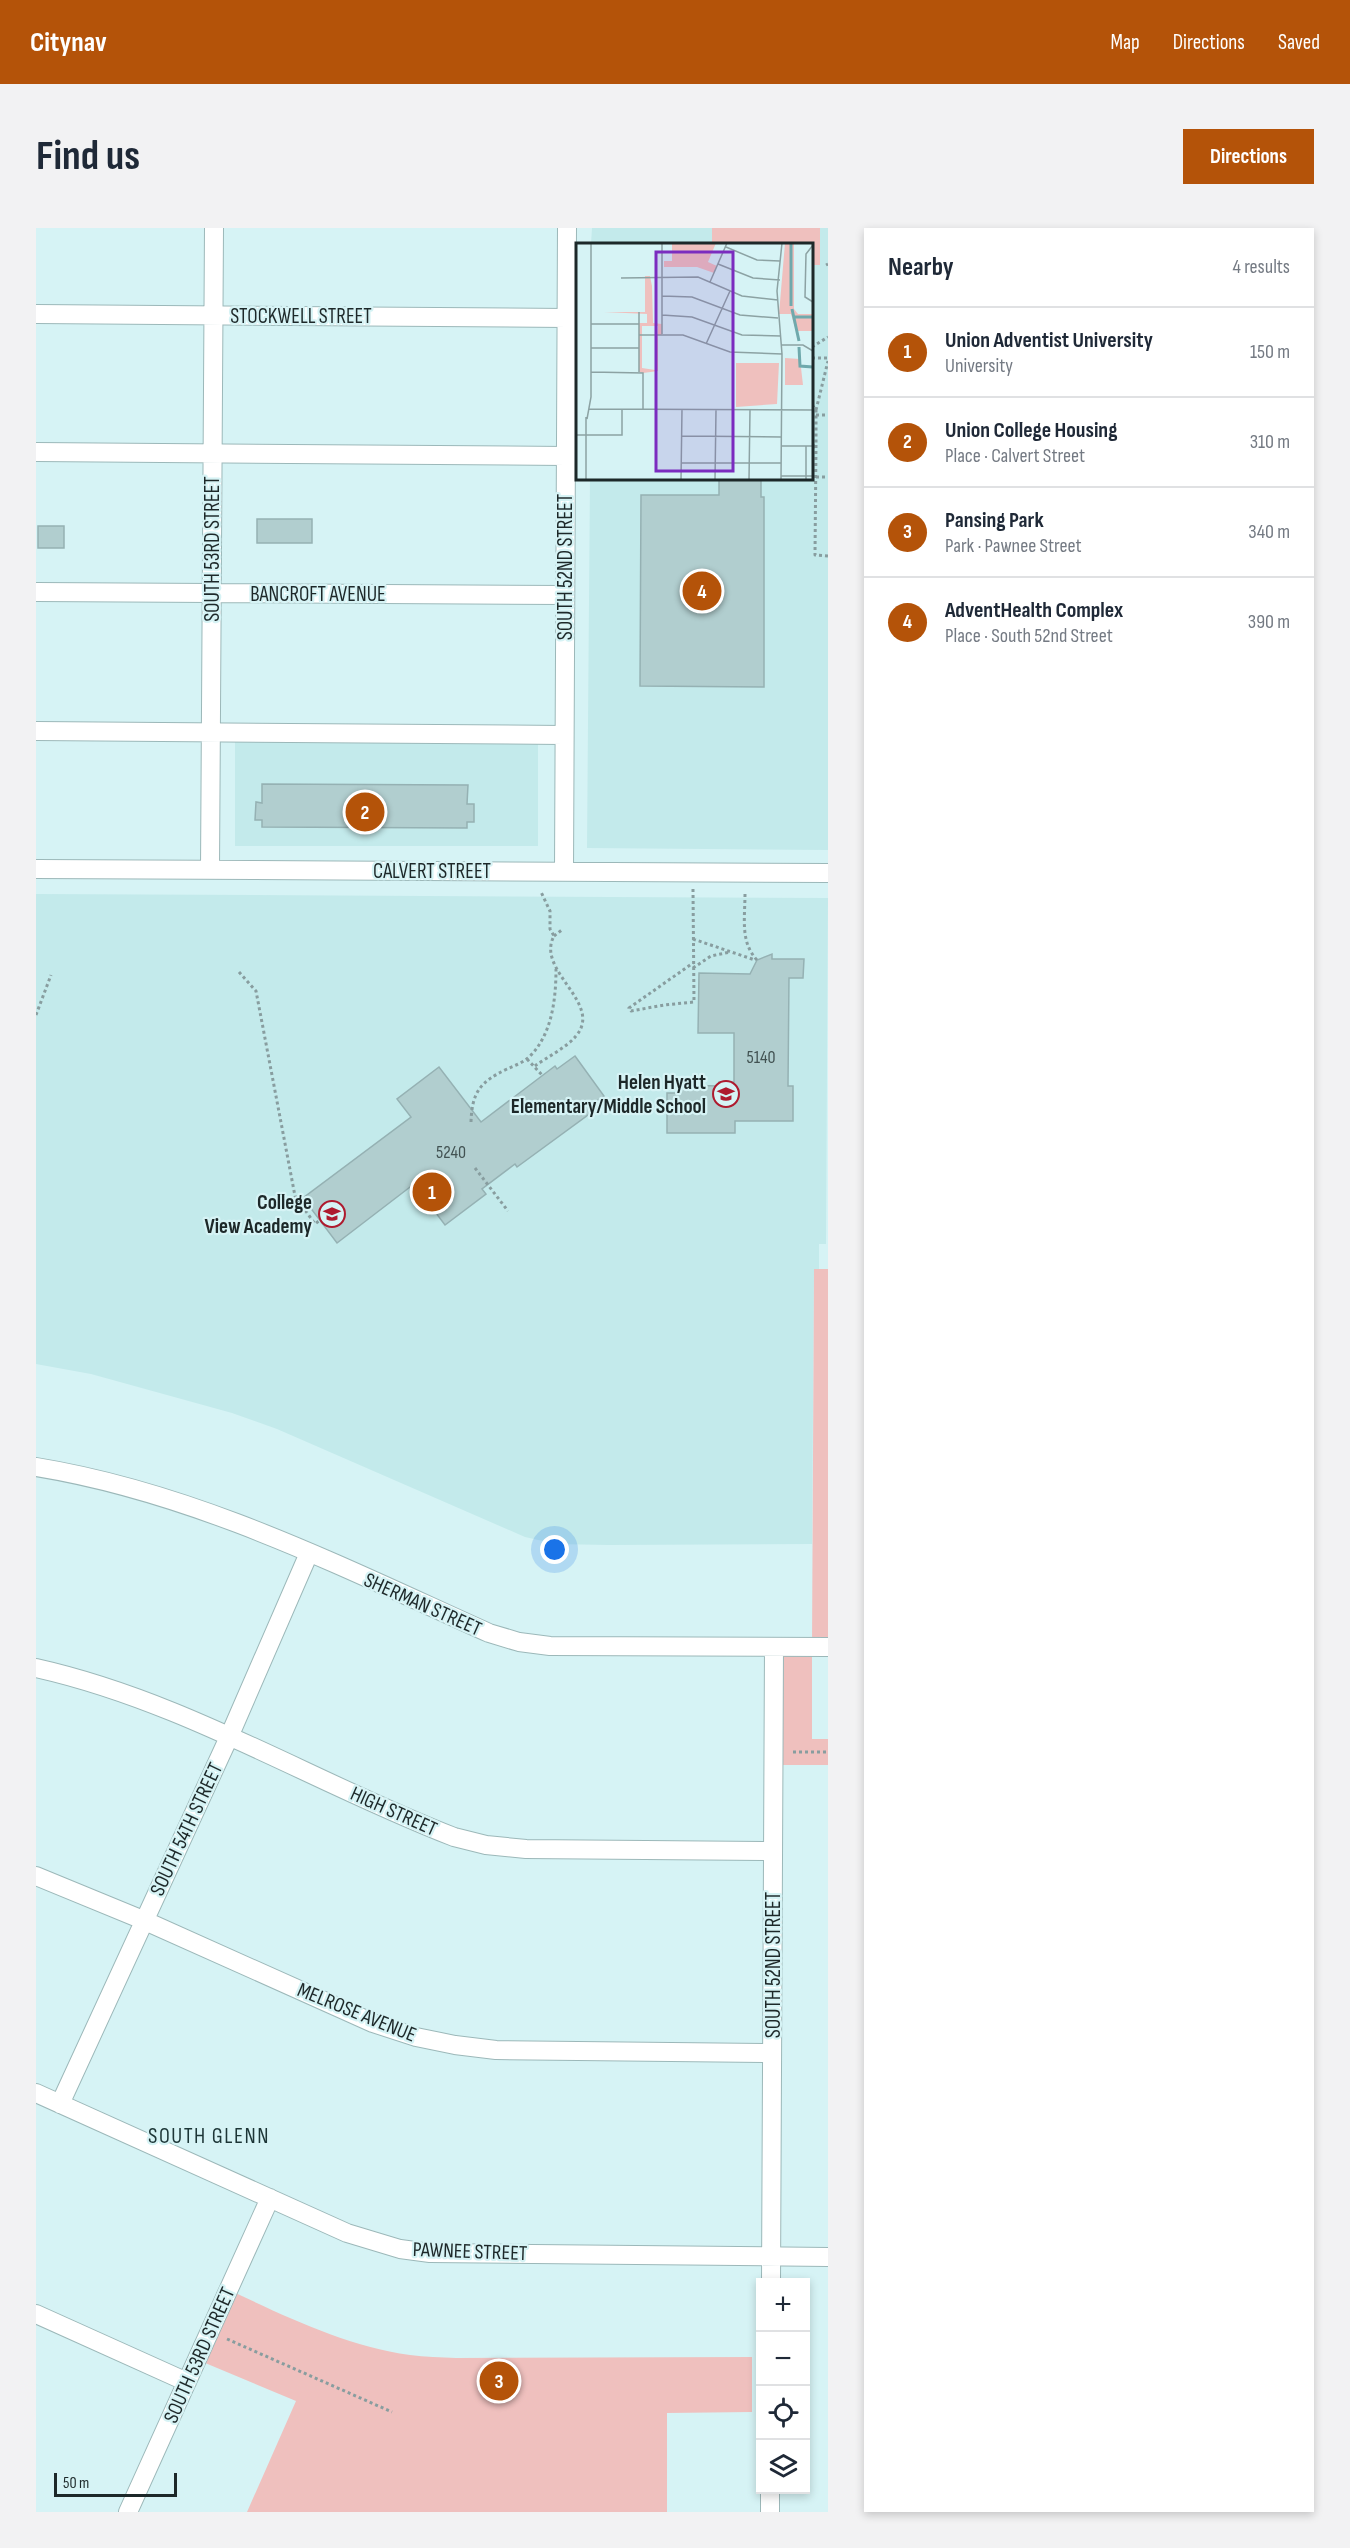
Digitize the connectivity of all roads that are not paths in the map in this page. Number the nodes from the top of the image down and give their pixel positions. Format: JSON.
{"nodes":[{"id":1,"x":214,"y":228,"type":"edge"},
{"id":2,"x":567,"y":228,"type":"edge"},
{"id":3,"x":36,"y":314,"type":"edge"},
{"id":4,"x":214,"y":315,"type":"junction"},
{"id":5,"x":567,"y":318,"type":"junction"},
{"id":6,"x":36,"y":452,"type":"edge"},
{"id":7,"x":213,"y":454,"type":"junction"},
{"id":8,"x":566,"y":456,"type":"junction"},
{"id":9,"x":36,"y":592,"type":"edge"},
{"id":10,"x":212,"y":593,"type":"junction"},
{"id":11,"x":565,"y":595,"type":"junction"},
{"id":12,"x":36,"y":731,"type":"edge"},
{"id":13,"x":211,"y":731,"type":"junction"},
{"id":14,"x":564,"y":735,"type":"junction"},
{"id":15,"x":36,"y":869,"type":"edge"},
{"id":16,"x":210,"y":870,"type":"junction"},
{"id":17,"x":564,"y":871,"type":"junction"},
{"id":18,"x":828,"y":873,"type":"edge"},
{"id":19,"x":36,"y":1467,"type":"edge"},
{"id":20,"x":309,"y":1553,"type":"junction"},
{"id":21,"x":774,"y":1647,"type":"junction"},
{"id":22,"x":828,"y":1647,"type":"edge"},
{"id":23,"x":36,"y":1668,"type":"edge"},
{"id":24,"x":229,"y":1737,"type":"junction"},
{"id":25,"x":773,"y":1851,"type":"junction"},
{"id":26,"x":36,"y":1876,"type":"edge"},
{"id":27,"x":143,"y":1920,"type":"junction"},
{"id":28,"x":772,"y":2053,"type":"junction"},
{"id":29,"x":36,"y":2093,"type":"edge"},
{"id":30,"x":60,"y":2104,"type":"junction"},
{"id":31,"x":270,"y":2198,"type":"junction"},
{"id":32,"x":771,"y":2256,"type":"junction"},
{"id":33,"x":828,"y":2257,"type":"edge"},
{"id":34,"x":771,"y":2278,"type":"edge"},
{"id":35,"x":36,"y":2314,"type":"edge"},
{"id":36,"x":187,"y":2382,"type":"junction"},
{"id":37,"x":770,"y":2494,"type":"edge"},
{"id":38,"x":129,"y":2512,"type":"edge"},
{"id":39,"x":770,"y":2512,"type":"edge"}],
"edges":[{"from":1,"to":4,"type":"street","name":"SOUTH 53RD STREET"},
{"from":2,"to":5,"type":"street","name":"SOUTH 52ND STREET"},
{"from":3,"to":4,"type":"street","name":"STOCKWELL STREET"},
{"from":4,"to":5,"type":"street","name":"STOCKWELL STREET"},
{"from":4,"to":7,"type":"street","name":"SOUTH 53RD STREET"},
{"from":5,"to":8,"type":"street","name":"SOUTH 52ND STREET"},
{"from":6,"to":7,"type":"street"},
{"from":7,"to":8,"type":"street"},
{"from":7,"to":10,"type":"street","name":"SOUTH 53RD STREET"},
{"from":8,"to":11,"type":"street","name":"SOUTH 52ND STREET"},
{"from":9,"to":10,"type":"street","name":"BANCROFT AVENUE"},
{"from":10,"to":11,"type":"street","name":"BANCROFT AVENUE"},
{"from":10,"to":13,"type":"street","name":"SOUTH 53RD STREET"},
{"from":11,"to":14,"type":"street","name":"SOUTH 52ND STREET"},
{"from":12,"to":13,"type":"street"},
{"from":13,"to":14,"type":"street"},
{"from":13,"to":16,"type":"street","name":"SOUTH 53RD STREET"},
{"from":14,"to":17,"type":"street","name":"SOUTH 52ND STREET"},
{"from":15,"to":16,"type":"street","name":"CALVERT STREET"},
{"from":16,"to":17,"type":"street","name":"CALVERT STREET"},
{"from":17,"to":18,"type":"street","name":"CALVERT STREET"},
{"from":19,"to":20,"type":"street","name":"SHERMAN STREET"},
{"from":20,"to":21,"type":"street","name":"SHERMAN STREET"},
{"from":20,"to":24,"type":"street","name":"SOUTH 54TH STREET"},
{"from":21,"to":22,"type":"street","name":"SHERMAN STREET"},
{"from":21,"to":25,"type":"street","name":"SOUTH 52ND STREET"},
{"from":23,"to":24,"type":"street","name":"HIGH STREET"},
{"from":24,"to":25,"type":"street","name":"HIGH STREET"},
{"from":24,"to":27,"type":"street","name":"SOUTH 54TH STREET"},
{"from":25,"to":28,"type":"street","name":"SOUTH 52ND STREET"},
{"from":26,"to":27,"type":"street","name":"MELROSE AVENUE"},
{"from":27,"to":28,"type":"street","name":"MELROSE AVENUE"},
{"from":27,"to":30,"type":"street","name":"SOUTH 54TH STREET"},
{"from":28,"to":32,"type":"street","name":"SOUTH 52ND STREET"},
{"from":29,"to":30,"type":"street","name":"PAWNEE STREET"},
{"from":30,"to":31,"type":"street","name":"PAWNEE STREET"},
{"from":31,"to":32,"type":"street","name":"PAWNEE STREET"},
{"from":31,"to":36,"type":"street","name":"SOUTH 53RD STREET"},
{"from":32,"to":33,"type":"street","name":"PAWNEE STREET"},
{"from":32,"to":34,"type":"street","name":"SOUTH 52ND STREET"},
{"from":35,"to":36,"type":"street"},
{"from":36,"to":38,"type":"street","name":"SOUTH 53RD STREET"},
{"from":37,"to":39,"type":"street"}]}
